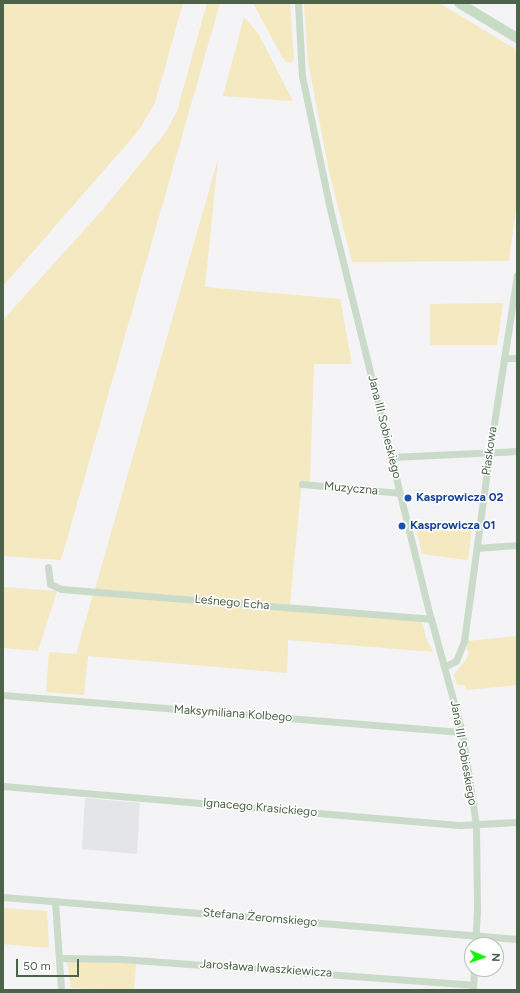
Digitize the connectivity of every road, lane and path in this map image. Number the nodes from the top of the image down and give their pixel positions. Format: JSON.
{"nodes":[{"id":1,"x":298,"y":3,"type":"edge"},
{"id":2,"x":459,"y":3,"type":"edge"},
{"id":3,"x":517,"y":38,"type":"edge"},
{"id":4,"x":517,"y":275,"type":"edge"},
{"id":5,"x":504,"y":358,"type":"junction"},
{"id":6,"x":517,"y":358,"type":"edge"},
{"id":7,"x":517,"y":450,"type":"edge"},
{"id":8,"x":489,"y":452,"type":"junction"},
{"id":9,"x":391,"y":457,"type":"junction"},
{"id":10,"x":302,"y":484,"type":"dead end"},
{"id":11,"x":400,"y":493,"type":"junction"},
{"id":12,"x":517,"y":545,"type":"edge"},
{"id":13,"x":477,"y":548,"type":"junction"},
{"id":14,"x":48,"y":567,"type":"dead end"},
{"id":15,"x":431,"y":619,"type":"junction"},
{"id":16,"x":444,"y":667,"type":"junction"},
{"id":17,"x":3,"y":695,"type":"edge"},
{"id":18,"x":462,"y":732,"type":"junction"},
{"id":19,"x":3,"y":786,"type":"edge"},
{"id":20,"x":517,"y":822,"type":"edge"},
{"id":21,"x":476,"y":824,"type":"junction"},
{"id":22,"x":3,"y":897,"type":"edge"},
{"id":23,"x":55,"y":901,"type":"junction"},
{"id":24,"x":476,"y":934,"type":"junction"},
{"id":25,"x":476,"y":937,"type":"edge"},
{"id":26,"x":517,"y":939,"type":"edge"},
{"id":27,"x":60,"y":958,"type":"junction"},
{"id":28,"x":474,"y":977,"type":"edge"},
{"id":29,"x":473,"y":988,"type":"edge"},
{"id":30,"x":61,"y":990,"type":"edge"}],
"edges":[{"from":1,"to":9,"type":"street","name":"Jana III Sobieskiego"},
{"from":2,"to":3,"type":"main road"},
{"from":4,"to":5,"type":"street","name":"Piaskowa"},
{"from":5,"to":6,"type":"street"},
{"from":5,"to":8,"type":"street","name":"Piaskowa"},
{"from":7,"to":8,"type":"street"},
{"from":8,"to":9,"type":"street"},
{"from":8,"to":13,"type":"street","name":"Piaskowa"},
{"from":9,"to":11,"type":"street","name":"Jana III Sobieskiego"},
{"from":10,"to":11,"type":"street","name":"Muzyczna"},
{"from":11,"to":15,"type":"street","name":"Jana III Sobieskiego"},
{"from":12,"to":13,"type":"street"},
{"from":13,"to":16,"type":"street","name":"Piaskowa"},
{"from":14,"to":15,"type":"street","name":"Leśnego Echa"},
{"from":15,"to":16,"type":"street","name":"Jana III Sobieskiego"},
{"from":16,"to":18,"type":"street","name":"Jana III Sobieskiego"},
{"from":17,"to":18,"type":"street","name":"Maksymiliana Kolbego"},
{"from":18,"to":21,"type":"street","name":"Jana III Sobieskiego"},
{"from":19,"to":21,"type":"street","name":"Ignacego Krasickiego"},
{"from":20,"to":21,"type":"street","name":"Ignacego Krasickiego"},
{"from":21,"to":24,"type":"street","name":"Jana III Sobieskiego"},
{"from":22,"to":23,"type":"street","name":"Stefana Żeromskiego"},
{"from":23,"to":24,"type":"street","name":"Stefana Żeromskiego"},
{"from":23,"to":27,"type":"street"},
{"from":24,"to":25,"type":"street","name":"Jana III Sobieskiego"},
{"from":24,"to":26,"type":"street","name":"Stefana Żeromskiego"},
{"from":27,"to":29,"type":"street","name":"Jarosława Iwaszkiewicza"},
{"from":27,"to":30,"type":"street"},
{"from":28,"to":29,"type":"street"}]}
